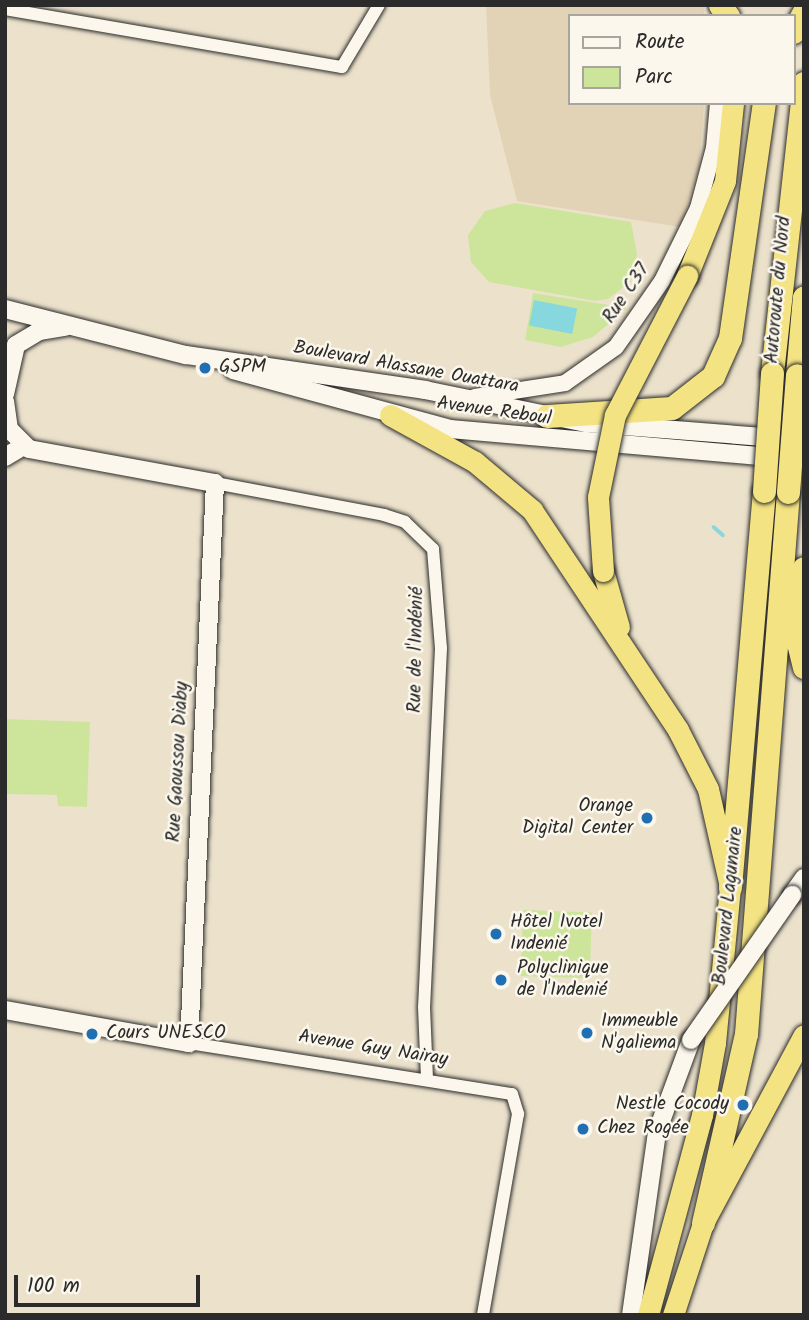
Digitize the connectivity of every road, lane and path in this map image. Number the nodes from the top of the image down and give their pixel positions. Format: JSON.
{"nodes":[{"id":1,"x":379,"y":5,"type":"edge"},
{"id":2,"x":5,"y":8,"type":"edge"},
{"id":3,"x":804,"y":11,"type":"edge"},
{"id":4,"x":795,"y":28,"type":"edge"},
{"id":5,"x":804,"y":83,"type":"edge"},
{"id":6,"x":718,"y":105,"type":"edge"},
{"id":7,"x":733,"y":105,"type":"edge"},
{"id":8,"x":764,"y":105,"type":"edge"},
{"id":9,"x":804,"y":298,"type":"edge"},
{"id":10,"x":5,"y":309,"type":"edge"},
{"id":11,"x":73,"y":326,"type":"junction"},
{"id":12,"x":186,"y":355,"type":"junction"},
{"id":13,"x":5,"y":394,"type":"edge"},
{"id":14,"x":462,"y":398,"type":"junction"},
{"id":15,"x":5,"y":401,"type":"edge"},
{"id":16,"x":390,"y":415,"type":"junction"},
{"id":17,"x":547,"y":416,"type":"junction"},
{"id":18,"x":804,"y":440,"type":"edge"},
{"id":19,"x":23,"y":446,"type":"junction"},
{"id":20,"x":5,"y":457,"type":"edge"},
{"id":21,"x":804,"y":460,"type":"edge"},
{"id":22,"x":215,"y":483,"type":"junction"},
{"id":23,"x":764,"y":491,"type":"joint"},
{"id":24,"x":788,"y":492,"type":"joint"},
{"id":25,"x":804,"y":568,"type":"edge"},
{"id":26,"x":804,"y":667,"type":"edge"},
{"id":27,"x":638,"y":674,"type":"junction"},
{"id":28,"x":804,"y":878,"type":"edge"},
{"id":29,"x":730,"y":887,"type":"junction"},
{"id":30,"x":9,"y":1013,"type":"edge"},
{"id":31,"x":804,"y":1035,"type":"edge"},
{"id":32,"x":189,"y":1043,"type":"junction"},
{"id":33,"x":427,"y":1078,"type":"junction"},
{"id":34,"x":703,"y":1223,"type":"junction"},
{"id":35,"x":483,"y":1315,"type":"edge"},
{"id":36,"x":631,"y":1315,"type":"edge"},
{"id":37,"x":648,"y":1315,"type":"edge"},
{"id":38,"x":673,"y":1315,"type":"edge"}],
"edges":[{"from":1,"to":2,"type":"street"},
{"from":3,"to":4,"type":"highway"},
{"from":5,"to":23,"type":"highway","name":"Autoroute du Nord","bridge":true},
{"from":6,"to":14,"type":"street","name":"Rue C37"},
{"from":7,"to":27,"type":"highway","bridge":true},
{"from":8,"to":17,"type":"highway"},
{"from":9,"to":24,"type":"highway","name":"Autoroute du Nord","bridge":true},
{"from":10,"to":11,"type":"main road","name":"Boulevard Alassane Ouattara"},
{"from":11,"to":12,"type":"main road","name":"Boulevard Alassane Ouattara"},
{"from":11,"to":13,"type":"main road"},
{"from":12,"to":14,"type":"main road","name":"Boulevard Alassane Ouattara"},
{"from":12,"to":16,"type":"main road","name":"Avenue Reboul"},
{"from":14,"to":17,"type":"main road","name":"Boulevard Alassane Ouattara"},
{"from":15,"to":19,"type":"main road"},
{"from":16,"to":21,"type":"main road","name":"Avenue Reboul"},
{"from":16,"to":27,"type":"highway"},
{"from":17,"to":18,"type":"main road","name":"Boulevard Alassane Ouattara"},
{"from":19,"to":20,"type":"main road"},
{"from":19,"to":22,"type":"main road","name":"Rue de l'Indénié"},
{"from":22,"to":32,"type":"main road","name":"Rue Gaoussou Diaby"},
{"from":22,"to":33,"type":"street","name":"Rue de l'Indénié"},
{"from":23,"to":29,"type":"highway","name":"Boulevard Lagunaire"},
{"from":24,"to":34,"type":"highway","name":"Boulevard Lagunaire"},
{"from":25,"to":26,"type":"highway"},
{"from":27,"to":29,"type":"highway"},
{"from":28,"to":36,"type":"main road","bridge":true},
{"from":29,"to":37,"type":"highway","name":"Boulevard Lagunaire"},
{"from":30,"to":32,"type":"main road","name":"Avenue Guy Nairay"},
{"from":31,"to":34,"type":"highway"},
{"from":32,"to":33,"type":"street","name":"Avenue Guy Nairay"},
{"from":33,"to":35,"type":"street","name":"Avenue Guy Nairay"},
{"from":34,"to":38,"type":"highway","name":"Boulevard Lagunaire"}]}
